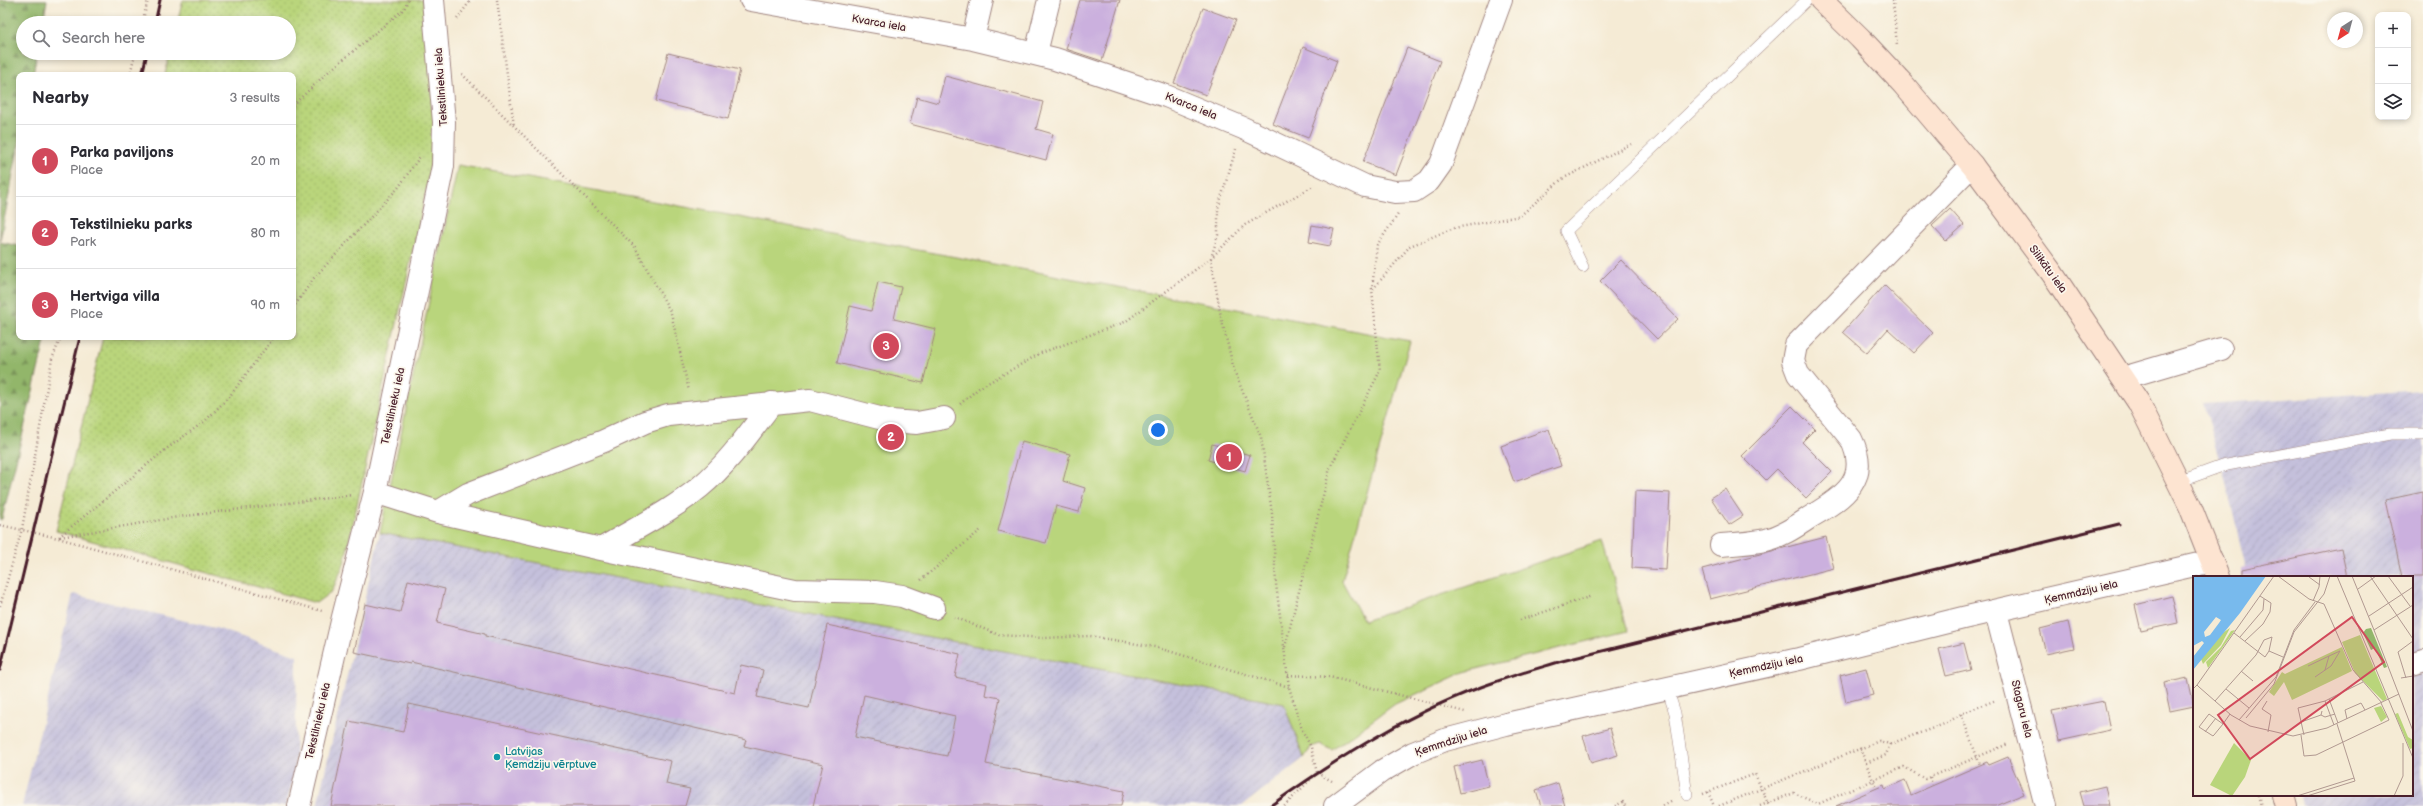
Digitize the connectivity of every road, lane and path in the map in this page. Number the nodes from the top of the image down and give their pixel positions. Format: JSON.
{"nodes":[{"id":1,"x":148,"y":0,"type":"edge"},
{"id":2,"x":408,"y":0,"type":"edge"},
{"id":3,"x":433,"y":0,"type":"edge"},
{"id":4,"x":497,"y":0,"type":"edge"},
{"id":5,"x":751,"y":0,"type":"edge"},
{"id":6,"x":982,"y":0,"type":"edge"},
{"id":7,"x":1049,"y":0,"type":"edge"},
{"id":8,"x":1807,"y":0,"type":"edge"},
{"id":9,"x":1820,"y":0,"type":"edge"},
{"id":10,"x":1893,"y":0,"type":"edge"},
{"id":11,"x":1496,"y":1,"type":"edge"},
{"id":12,"x":144,"y":16,"type":"edge"},
{"id":13,"x":972,"y":39,"type":"junction"},
{"id":14,"x":438,"y":49,"type":"junction"},
{"id":15,"x":1036,"y":53,"type":"junction"},
{"id":16,"x":1898,"y":54,"type":"dead end"},
{"id":17,"x":133,"y":60,"type":"edge"},
{"id":18,"x":131,"y":72,"type":"edge"},
{"id":19,"x":296,"y":102,"type":"edge"},
{"id":20,"x":514,"y":127,"type":"junction"},
{"id":21,"x":1667,"y":134,"type":"junction"},
{"id":22,"x":423,"y":152,"type":"dead end"},
{"id":23,"x":1232,"y":162,"type":"dead end"},
{"id":24,"x":1972,"y":165,"type":"junction"},
{"id":25,"x":1335,"y":171,"type":"junction"},
{"id":26,"x":1414,"y":190,"type":"junction"},
{"id":27,"x":1211,"y":258,"type":"junction"},
{"id":28,"x":1583,"y":267,"type":"dead end"},
{"id":29,"x":1372,"y":289,"type":"junction"},
{"id":30,"x":296,"y":304,"type":"edge"},
{"id":31,"x":60,"y":340,"type":"edge"},
{"id":32,"x":272,"y":340,"type":"edge"},
{"id":33,"x":2221,"y":349,"type":"dead end"},
{"id":34,"x":2124,"y":378,"type":"junction"},
{"id":35,"x":772,"y":404,"type":"junction"},
{"id":36,"x":694,"y":412,"type":"junction"},
{"id":37,"x":944,"y":418,"type":"joint"},
{"id":38,"x":2423,"y":434,"type":"edge"},
{"id":39,"x":2178,"y":482,"type":"junction"},
{"id":40,"x":375,"y":492,"type":"junction"},
{"id":41,"x":438,"y":512,"type":"junction"},
{"id":42,"x":0,"y":525,"type":"edge"},
{"id":43,"x":22,"y":529,"type":"junction"},
{"id":44,"x":982,"y":529,"type":"dead end"},
{"id":45,"x":58,"y":538,"type":"junction"},
{"id":46,"x":1721,"y":545,"type":"dead end"},
{"id":47,"x":601,"y":548,"type":"junction"},
{"id":48,"x":2215,"y":569,"type":"edge"},
{"id":49,"x":902,"y":596,"type":"junction"},
{"id":50,"x":1592,"y":596,"type":"dead end"},
{"id":51,"x":0,"y":606,"type":"edge"},
{"id":52,"x":934,"y":608,"type":"joint"},
{"id":53,"x":1996,"y":612,"type":"junction"},
{"id":54,"x":343,"y":617,"type":"junction"},
{"id":55,"x":1520,"y":620,"type":"dead end"},
{"id":56,"x":1284,"y":650,"type":"junction"},
{"id":57,"x":2423,"y":660,"type":"edge"},
{"id":58,"x":2413,"y":664,"type":"edge"},
{"id":59,"x":1288,"y":675,"type":"junction"},
{"id":60,"x":1289,"y":687,"type":"junction"},
{"id":61,"x":1667,"y":688,"type":"junction"},
{"id":62,"x":1998,"y":699,"type":"dead end"},
{"id":63,"x":1472,"y":714,"type":"dead end"},
{"id":64,"x":1962,"y":714,"type":"junction"},
{"id":65,"x":2029,"y":735,"type":"junction"},
{"id":66,"x":1890,"y":744,"type":"junction"},
{"id":67,"x":1860,"y":748,"type":"junction"},
{"id":68,"x":1977,"y":757,"type":"junction"},
{"id":69,"x":1866,"y":763,"type":"junction"},
{"id":70,"x":1980,"y":765,"type":"dead end"},
{"id":71,"x":1930,"y":777,"type":"junction"},
{"id":72,"x":1872,"y":780,"type":"junction"},
{"id":73,"x":1932,"y":785,"type":"dead end"},
{"id":74,"x":1761,"y":788,"type":"junction"},
{"id":75,"x":1876,"y":788,"type":"dead end"},
{"id":76,"x":1708,"y":792,"type":"junction"},
{"id":77,"x":1704,"y":793,"type":"dead end"},
{"id":78,"x":1687,"y":795,"type":"dead end"},
{"id":79,"x":2258,"y":796,"type":"edge"},
{"id":80,"x":2283,"y":796,"type":"edge"},
{"id":81,"x":1824,"y":801,"type":"junction"},
{"id":82,"x":1767,"y":802,"type":"junction"},
{"id":83,"x":299,"y":806,"type":"edge"},
{"id":84,"x":1284,"y":806,"type":"edge"},
{"id":85,"x":1336,"y":806,"type":"edge"},
{"id":86,"x":1615,"y":806,"type":"edge"},
{"id":87,"x":1624,"y":806,"type":"edge"},
{"id":88,"x":1714,"y":806,"type":"edge"},
{"id":89,"x":1719,"y":806,"type":"edge"},
{"id":90,"x":1760,"y":806,"type":"edge"},
{"id":91,"x":1769,"y":806,"type":"edge"},
{"id":92,"x":1826,"y":806,"type":"edge"},
{"id":93,"x":2046,"y":806,"type":"edge"},
{"id":94,"x":2261,"y":806,"type":"edge"},
{"id":95,"x":2286,"y":806,"type":"edge"}],
"edges":[{"from":1,"to":12,"type":"path"},
{"from":2,"to":19,"type":"path"},
{"from":3,"to":14,"type":"street","name":"Tekstilnieku iela"},
{"from":4,"to":20,"type":"path"},
{"from":5,"to":13,"type":"street","name":"Kvarca iela"},
{"from":6,"to":13,"type":"street"},
{"from":7,"to":15,"type":"street"},
{"from":8,"to":21,"type":"lane"},
{"from":9,"to":24,"type":"main road","name":"Silikātu iela"},
{"from":10,"to":16,"type":"path"},
{"from":11,"to":26,"type":"street","name":"Kvarca iela"},
{"from":13,"to":15,"type":"street","name":"Kvarca iela"},
{"from":14,"to":20,"type":"path"},
{"from":14,"to":40,"type":"street","name":"Tekstilnieku iela"},
{"from":15,"to":25,"type":"street","name":"Kvarca iela"},
{"from":17,"to":18,"type":"path"},
{"from":20,"to":36,"type":"path"},
{"from":21,"to":28,"type":"lane"},
{"from":21,"to":29,"type":"path"},
{"from":22,"to":30,"type":"path"},
{"from":23,"to":27,"type":"path"},
{"from":24,"to":34,"type":"main road","name":"Silikātu iela"},
{"from":24,"to":46,"type":"street"},
{"from":25,"to":26,"type":"street","name":"Kvarca iela"},
{"from":25,"to":27,"type":"path"},
{"from":26,"to":29,"type":"path"},
{"from":27,"to":37,"type":"path"},
{"from":27,"to":56,"type":"path"},
{"from":29,"to":56,"type":"path"},
{"from":31,"to":43,"type":"path"},
{"from":32,"to":45,"type":"path"},
{"from":33,"to":34,"type":"street"},
{"from":34,"to":39,"type":"main road","name":"Silikātu iela"},
{"from":35,"to":36,"type":"street"},
{"from":35,"to":37,"type":"street"},
{"from":35,"to":47,"type":"street"},
{"from":36,"to":41,"type":"street"},
{"from":38,"to":39,"type":"lane"},
{"from":39,"to":48,"type":"main road","name":"Silikātu iela"},
{"from":40,"to":41,"type":"street"},
{"from":40,"to":45,"type":"path"},
{"from":40,"to":54,"type":"street","name":"Tekstilnieku iela"},
{"from":41,"to":47,"type":"street"},
{"from":42,"to":43,"type":"path"},
{"from":43,"to":45,"type":"path"},
{"from":43,"to":51,"type":"path"},
{"from":44,"to":49,"type":"path"},
{"from":45,"to":54,"type":"path"},
{"from":47,"to":49,"type":"street"},
{"from":48,"to":53,"type":"street","name":"Ķemmdziju iela"},
{"from":49,"to":52,"type":"street"},
{"from":50,"to":55,"type":"path"},
{"from":52,"to":60,"type":"path"},
{"from":53,"to":61,"type":"street","name":"Ķemmdziju iela"},
{"from":53,"to":65,"type":"street","name":"Stagaru iela"},
{"from":54,"to":83,"type":"street","name":"Tekstilnieku iela"},
{"from":56,"to":59,"type":"path"},
{"from":57,"to":58,"type":"street"},
{"from":59,"to":60,"type":"path"},
{"from":59,"to":63,"type":"path"},
{"from":60,"to":84,"type":"path"},
{"from":61,"to":78,"type":"lane"},
{"from":61,"to":85,"type":"street","name":"Ķemmdziju iela"},
{"from":62,"to":64,"type":"path"},
{"from":64,"to":66,"type":"path"},
{"from":64,"to":68,"type":"path"},
{"from":65,"to":68,"type":"path"},
{"from":65,"to":93,"type":"street","name":"Stagaru iela"},
{"from":66,"to":67,"type":"path"},
{"from":66,"to":69,"type":"path"},
{"from":67,"to":69,"type":"path"},
{"from":67,"to":74,"type":"path"},
{"from":68,"to":70,"type":"path"},
{"from":68,"to":71,"type":"path"},
{"from":69,"to":72,"type":"path"},
{"from":71,"to":72,"type":"path"},
{"from":71,"to":73,"type":"path"},
{"from":72,"to":75,"type":"path"},
{"from":72,"to":81,"type":"path"},
{"from":74,"to":76,"type":"path"},
{"from":74,"to":82,"type":"path"},
{"from":74,"to":89,"type":"path"},
{"from":76,"to":77,"type":"path"},
{"from":76,"to":88,"type":"path"},
{"from":79,"to":94,"type":"path"},
{"from":80,"to":95,"type":"main road"},
{"from":81,"to":82,"type":"path"},
{"from":81,"to":92,"type":"path"},
{"from":82,"to":90,"type":"path"},
{"from":82,"to":91,"type":"path"},
{"from":86,"to":87,"type":"path"}]}
